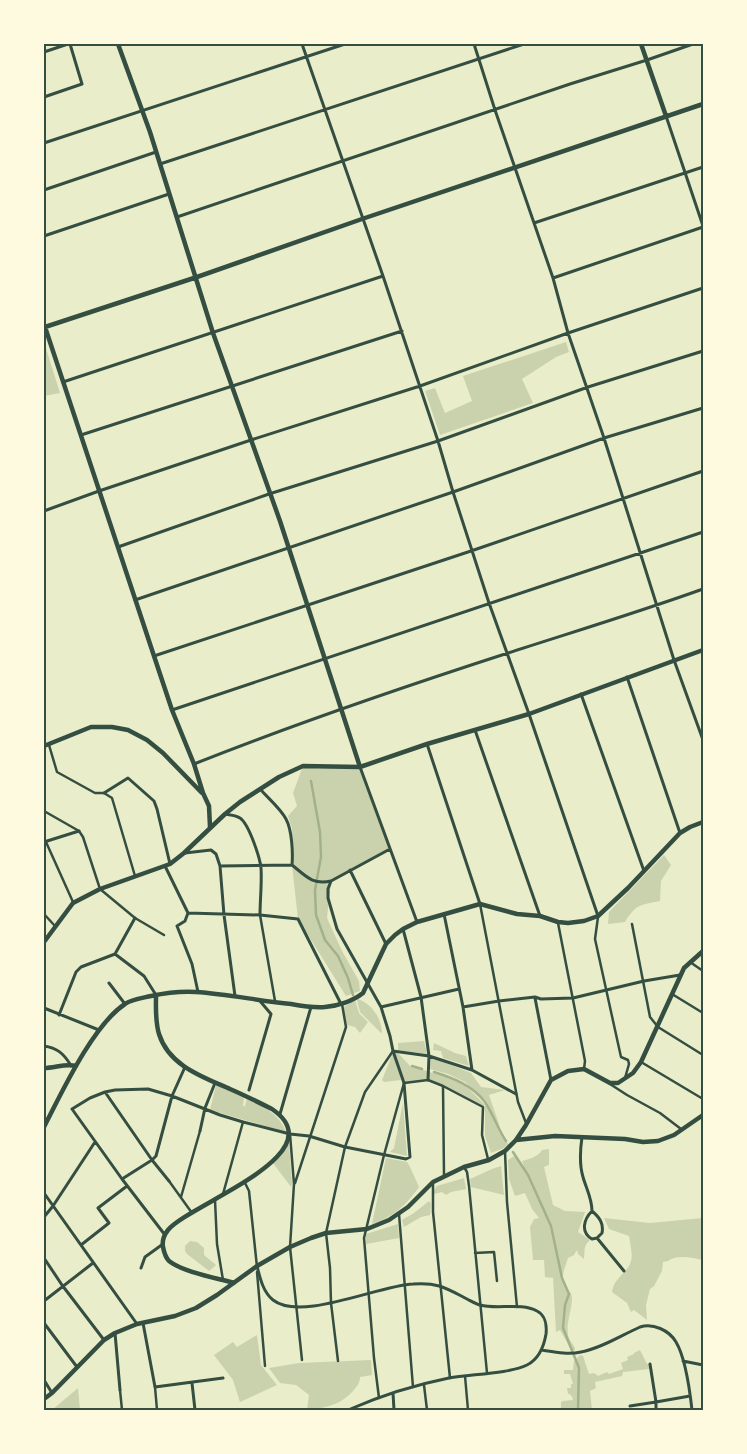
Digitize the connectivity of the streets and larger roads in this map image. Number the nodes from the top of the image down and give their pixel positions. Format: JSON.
{"nodes":[{"id":1,"x":69,"y":44,"type":"edge"},
{"id":2,"x":118,"y":44,"type":"edge"},
{"id":3,"x":302,"y":44,"type":"edge"},
{"id":4,"x":345,"y":44,"type":"edge"},
{"id":5,"x":474,"y":44,"type":"edge"},
{"id":6,"x":524,"y":44,"type":"edge"},
{"id":7,"x":642,"y":44,"type":"edge"},
{"id":8,"x":693,"y":44,"type":"edge"},
{"id":9,"x":44,"y":52,"type":"edge"},
{"id":10,"x":306,"y":56,"type":"junction"},
{"id":11,"x":479,"y":59,"type":"junction"},
{"id":12,"x":647,"y":60,"type":"junction"},
{"id":13,"x":44,"y":97,"type":"edge"},
{"id":14,"x":703,"y":104,"type":"edge"},
{"id":15,"x":325,"y":109,"type":"junction"},
{"id":16,"x":141,"y":110,"type":"junction"},
{"id":17,"x":495,"y":110,"type":"junction"},
{"id":18,"x":666,"y":116,"type":"junction"},
{"id":19,"x":44,"y":143,"type":"edge"},
{"id":20,"x":156,"y":152,"type":"junction"},
{"id":21,"x":342,"y":160,"type":"junction"},
{"id":22,"x":160,"y":164,"type":"junction"},
{"id":23,"x":515,"y":167,"type":"junction"},
{"id":24,"x":703,"y":168,"type":"edge"},
{"id":25,"x":686,"y":173,"type":"junction"},
{"id":26,"x":44,"y":190,"type":"edge"},
{"id":27,"x":169,"y":194,"type":"junction"},
{"id":28,"x":177,"y":217,"type":"junction"},
{"id":29,"x":362,"y":219,"type":"junction"},
{"id":30,"x":534,"y":223,"type":"junction"},
{"id":31,"x":703,"y":227,"type":"edge"},
{"id":32,"x":44,"y":236,"type":"edge"},
{"id":33,"x":383,"y":276,"type":"junction"},
{"id":34,"x":197,"y":277,"type":"junction"},
{"id":35,"x":553,"y":278,"type":"junction"},
{"id":36,"x":703,"y":288,"type":"edge"},
{"id":37,"x":44,"y":326,"type":"edge"},
{"id":38,"x":402,"y":331,"type":"junction"},
{"id":39,"x":214,"y":333,"type":"junction"},
{"id":40,"x":568,"y":333,"type":"junction"},
{"id":41,"x":703,"y":351,"type":"edge"},
{"id":42,"x":62,"y":382,"type":"junction"},
{"id":43,"x":232,"y":385,"type":"junction"},
{"id":44,"x":420,"y":386,"type":"junction"},
{"id":45,"x":588,"y":387,"type":"junction"},
{"id":46,"x":703,"y":408,"type":"edge"},
{"id":47,"x":80,"y":435,"type":"junction"},
{"id":48,"x":604,"y":438,"type":"junction"},
{"id":49,"x":251,"y":440,"type":"junction"},
{"id":50,"x":438,"y":441,"type":"junction"},
{"id":51,"x":703,"y":471,"type":"edge"},
{"id":52,"x":99,"y":491,"type":"junction"},
{"id":53,"x":453,"y":492,"type":"junction"},
{"id":54,"x":269,"y":494,"type":"junction"},
{"id":55,"x":622,"y":498,"type":"junction"},
{"id":56,"x":44,"y":511,"type":"edge"},
{"id":57,"x":703,"y":532,"type":"edge"},
{"id":58,"x":118,"y":547,"type":"junction"},
{"id":59,"x":288,"y":548,"type":"junction"},
{"id":60,"x":472,"y":551,"type":"junction"},
{"id":61,"x":640,"y":553,"type":"junction"},
{"id":62,"x":703,"y":590,"type":"edge"},
{"id":63,"x":135,"y":600,"type":"junction"},
{"id":64,"x":489,"y":603,"type":"junction"},
{"id":65,"x":307,"y":604,"type":"junction"},
{"id":66,"x":656,"y":606,"type":"junction"},
{"id":67,"x":703,"y":650,"type":"edge"},
{"id":68,"x":507,"y":653,"type":"junction"},
{"id":69,"x":154,"y":656,"type":"junction"},
{"id":70,"x":325,"y":658,"type":"junction"},
{"id":71,"x":674,"y":660,"type":"junction"},
{"id":72,"x":627,"y":677,"type":"junction"},
{"id":73,"x":581,"y":694,"type":"junction"},
{"id":74,"x":341,"y":709,"type":"junction"},
{"id":75,"x":172,"y":710,"type":"junction"},
{"id":76,"x":529,"y":714,"type":"junction"},
{"id":77,"x":475,"y":730,"type":"junction"},
{"id":78,"x":703,"y":740,"type":"edge"},
{"id":79,"x":427,"y":744,"type":"junction"},
{"id":80,"x":46,"y":745,"type":"edge"},
{"id":81,"x":194,"y":764,"type":"junction"},
{"id":82,"x":360,"y":767,"type":"junction"},
{"id":83,"x":259,"y":788,"type":"junction"},
{"id":84,"x":104,"y":793,"type":"junction"},
{"id":85,"x":203,"y":793,"type":"junction"},
{"id":86,"x":44,"y":810,"type":"edge"},
{"id":87,"x":225,"y":814,"type":"junction"},
{"id":88,"x":703,"y":822,"type":"edge"},
{"id":89,"x":210,"y":827,"type":"junction"},
{"id":90,"x":79,"y":831,"type":"junction"},
{"id":91,"x":680,"y":833,"type":"junction"},
{"id":92,"x":45,"y":842,"type":"edge"},
{"id":93,"x":390,"y":848,"type":"junction"},
{"id":94,"x":184,"y":853,"type":"junction"},
{"id":95,"x":170,"y":864,"type":"junction"},
{"id":96,"x":292,"y":865,"type":"junction"},
{"id":97,"x":165,"y":866,"type":"junction"},
{"id":98,"x":220,"y":866,"type":"junction"},
{"id":99,"x":261,"y":866,"type":"junction"},
{"id":100,"x":350,"y":870,"type":"junction"},
{"id":101,"x":644,"y":872,"type":"junction"},
{"id":102,"x":135,"y":876,"type":"junction"},
{"id":103,"x":331,"y":881,"type":"junction"},
{"id":104,"x":100,"y":890,"type":"junction"},
{"id":105,"x":73,"y":904,"type":"junction"},
{"id":106,"x":480,"y":904,"type":"junction"},
{"id":107,"x":188,"y":913,"type":"junction"},
{"id":108,"x":44,"y":914,"type":"edge"},
{"id":109,"x":444,"y":914,"type":"junction"},
{"id":110,"x":224,"y":915,"type":"junction"},
{"id":111,"x":260,"y":915,"type":"junction"},
{"id":112,"x":540,"y":916,"type":"junction"},
{"id":113,"x":598,"y":916,"type":"junction"},
{"id":114,"x":134,"y":918,"type":"junction"},
{"id":115,"x":416,"y":922,"type":"junction"},
{"id":116,"x":558,"y":922,"type":"junction"},
{"id":117,"x":632,"y":924,"type":"dead end"},
{"id":118,"x":56,"y":928,"type":"junction"},
{"id":119,"x":403,"y":928,"type":"junction"},
{"id":120,"x":164,"y":935,"type":"dead end"},
{"id":121,"x":44,"y":942,"type":"edge"},
{"id":122,"x":386,"y":944,"type":"junction"},
{"id":123,"x":703,"y":951,"type":"edge"},
{"id":124,"x":115,"y":954,"type":"junction"},
{"id":125,"x":689,"y":962,"type":"junction"},
{"id":126,"x":703,"y":971,"type":"edge"},
{"id":127,"x":680,"y":975,"type":"junction"},
{"id":128,"x":644,"y":981,"type":"junction"},
{"id":129,"x":109,"y":983,"type":"dead end"},
{"id":130,"x":367,"y":984,"type":"junction"},
{"id":131,"x":459,"y":989,"type":"junction"},
{"id":132,"x":607,"y":989,"type":"junction"},
{"id":133,"x":198,"y":992,"type":"junction"},
{"id":134,"x":671,"y":994,"type":"junction"},
{"id":135,"x":156,"y":995,"type":"junction"},
{"id":136,"x":235,"y":996,"type":"junction"},
{"id":137,"x":421,"y":997,"type":"junction"},
{"id":138,"x":535,"y":998,"type":"junction"},
{"id":139,"x":572,"y":998,"type":"junction"},
{"id":140,"x":260,"y":1000,"type":"junction"},
{"id":141,"x":498,"y":1001,"type":"junction"},
{"id":142,"x":275,"y":1003,"type":"junction"},
{"id":143,"x":125,"y":1004,"type":"junction"},
{"id":144,"x":342,"y":1004,"type":"junction"},
{"id":145,"x":311,"y":1007,"type":"junction"},
{"id":146,"x":381,"y":1007,"type":"junction"},
{"id":147,"x":463,"y":1007,"type":"junction"},
{"id":148,"x":44,"y":1008,"type":"edge"},
{"id":149,"x":703,"y":1013,"type":"edge"},
{"id":150,"x":59,"y":1015,"type":"junction"},
{"id":151,"x":658,"y":1028,"type":"junction"},
{"id":152,"x":99,"y":1030,"type":"junction"},
{"id":153,"x":44,"y":1046,"type":"edge"},
{"id":154,"x":393,"y":1051,"type":"junction"},
{"id":155,"x":703,"y":1055,"type":"edge"},
{"id":156,"x":429,"y":1056,"type":"junction"},
{"id":157,"x":641,"y":1062,"type":"junction"},
{"id":158,"x":70,"y":1064,"type":"junction"},
{"id":159,"x":76,"y":1066,"type":"junction"},
{"id":160,"x":185,"y":1067,"type":"junction"},
{"id":161,"x":44,"y":1068,"type":"edge"},
{"id":162,"x":584,"y":1069,"type":"junction"},
{"id":163,"x":472,"y":1070,"type":"junction"},
{"id":164,"x":624,"y":1079,"type":"junction"},
{"id":165,"x":428,"y":1080,"type":"junction"},
{"id":166,"x":552,"y":1080,"type":"junction"},
{"id":167,"x":215,"y":1082,"type":"junction"},
{"id":168,"x":610,"y":1083,"type":"junction"},
{"id":169,"x":404,"y":1084,"type":"junction"},
{"id":170,"x":443,"y":1086,"type":"junction"},
{"id":171,"x":249,"y":1090,"type":"dead end"},
{"id":172,"x":105,"y":1092,"type":"junction"},
{"id":173,"x":516,"y":1094,"type":"junction"},
{"id":174,"x":172,"y":1096,"type":"junction"},
{"id":175,"x":703,"y":1099,"type":"edge"},
{"id":176,"x":205,"y":1108,"type":"junction"},
{"id":177,"x":280,"y":1114,"type":"junction"},
{"id":178,"x":703,"y":1115,"type":"edge"},
{"id":179,"x":243,"y":1122,"type":"junction"},
{"id":180,"x":526,"y":1125,"type":"junction"},
{"id":181,"x":44,"y":1126,"type":"edge"},
{"id":182,"x":682,"y":1130,"type":"junction"},
{"id":183,"x":200,"y":1131,"type":"joint"},
{"id":184,"x":290,"y":1134,"type":"junction"},
{"id":185,"x":309,"y":1136,"type":"junction"},
{"id":186,"x":582,"y":1137,"type":"junction"},
{"id":187,"x":516,"y":1140,"type":"junction"},
{"id":188,"x":95,"y":1142,"type":"junction"},
{"id":189,"x":345,"y":1148,"type":"junction"},
{"id":190,"x":505,"y":1151,"type":"junction"},
{"id":191,"x":384,"y":1155,"type":"junction"},
{"id":192,"x":152,"y":1160,"type":"junction"},
{"id":193,"x":489,"y":1160,"type":"junction"},
{"id":194,"x":464,"y":1167,"type":"junction"},
{"id":195,"x":444,"y":1176,"type":"junction"},
{"id":196,"x":122,"y":1179,"type":"junction"},
{"id":197,"x":169,"y":1181,"type":"joint"},
{"id":198,"x":244,"y":1181,"type":"junction"},
{"id":199,"x":433,"y":1182,"type":"junction"},
{"id":200,"x":294,"y":1184,"type":"junction"},
{"id":201,"x":128,"y":1186,"type":"junction"},
{"id":202,"x":44,"y":1193,"type":"edge"},
{"id":203,"x":223,"y":1194,"type":"junction"},
{"id":204,"x":181,"y":1197,"type":"junction"},
{"id":205,"x":215,"y":1199,"type":"junction"},
{"id":206,"x":53,"y":1206,"type":"junction"},
{"id":207,"x":592,"y":1211,"type":"junction"},
{"id":208,"x":192,"y":1213,"type":"junction"},
{"id":209,"x":399,"y":1214,"type":"junction"},
{"id":210,"x":44,"y":1217,"type":"edge"},
{"id":211,"x":367,"y":1229,"type":"junction"},
{"id":212,"x":326,"y":1232,"type":"junction"},
{"id":213,"x":165,"y":1235,"type":"junction"},
{"id":214,"x":597,"y":1238,"type":"junction"},
{"id":215,"x":163,"y":1244,"type":"junction"},
{"id":216,"x":81,"y":1245,"type":"junction"},
{"id":217,"x":290,"y":1247,"type":"junction"},
{"id":218,"x":475,"y":1253,"type":"junction"},
{"id":219,"x":44,"y":1258,"type":"edge"},
{"id":220,"x":93,"y":1263,"type":"junction"},
{"id":221,"x":257,"y":1266,"type":"junction"},
{"id":222,"x":141,"y":1268,"type":"dead end"},
{"id":223,"x":624,"y":1272,"type":"dead end"},
{"id":224,"x":223,"y":1280,"type":"junction"},
{"id":225,"x":497,"y":1281,"type":"dead end"},
{"id":226,"x":234,"y":1283,"type":"junction"},
{"id":227,"x":405,"y":1284,"type":"junction"},
{"id":228,"x":62,"y":1285,"type":"junction"},
{"id":229,"x":440,"y":1285,"type":"junction"},
{"id":230,"x":368,"y":1293,"type":"junction"},
{"id":231,"x":44,"y":1301,"type":"edge"},
{"id":232,"x":331,"y":1303,"type":"junction"},
{"id":233,"x":480,"y":1305,"type":"junction"},
{"id":234,"x":296,"y":1306,"type":"junction"},
{"id":235,"x":517,"y":1307,"type":"junction"},
{"id":236,"x":44,"y":1323,"type":"edge"},
{"id":237,"x":143,"y":1323,"type":"junction"},
{"id":238,"x":137,"y":1324,"type":"junction"},
{"id":239,"x":115,"y":1334,"type":"junction"},
{"id":240,"x":104,"y":1340,"type":"junction"},
{"id":241,"x":541,"y":1350,"type":"junction"},
{"id":242,"x":302,"y":1360,"type":"dead end"},
{"id":243,"x":338,"y":1361,"type":"dead end"},
{"id":244,"x":683,"y":1361,"type":"junction"},
{"id":245,"x":650,"y":1364,"type":"dead end"},
{"id":246,"x":265,"y":1366,"type":"dead end"},
{"id":247,"x":703,"y":1366,"type":"edge"},
{"id":248,"x":77,"y":1367,"type":"junction"},
{"id":249,"x":487,"y":1373,"type":"junction"},
{"id":250,"x":465,"y":1376,"type":"junction"},
{"id":251,"x":223,"y":1378,"type":"dead end"},
{"id":252,"x":450,"y":1378,"type":"junction"},
{"id":253,"x":44,"y":1380,"type":"edge"},
{"id":254,"x":192,"y":1383,"type":"junction"},
{"id":255,"x":424,"y":1385,"type":"junction"},
{"id":256,"x":413,"y":1387,"type":"junction"},
{"id":257,"x":155,"y":1388,"type":"junction"},
{"id":258,"x":120,"y":1390,"type":"joint"},
{"id":259,"x":52,"y":1393,"type":"junction"},
{"id":260,"x":393,"y":1393,"type":"junction"},
{"id":261,"x":690,"y":1396,"type":"junction"},
{"id":262,"x":379,"y":1398,"type":"junction"},
{"id":263,"x":44,"y":1399,"type":"edge"},
{"id":264,"x":656,"y":1402,"type":"junction"},
{"id":265,"x":630,"y":1406,"type":"dead end"},
{"id":266,"x":357,"y":1408,"type":"edge"},
{"id":267,"x":122,"y":1410,"type":"edge"},
{"id":268,"x":157,"y":1410,"type":"edge"},
{"id":269,"x":195,"y":1410,"type":"edge"},
{"id":270,"x":348,"y":1410,"type":"edge"},
{"id":271,"x":394,"y":1410,"type":"edge"},
{"id":272,"x":427,"y":1410,"type":"edge"},
{"id":273,"x":468,"y":1410,"type":"edge"},
{"id":274,"x":656,"y":1410,"type":"edge"},
{"id":275,"x":692,"y":1410,"type":"edge"}],
"edges":[{"from":1,"to":9,"type":"street"},
{"from":1,"to":13,"type":"street"},
{"from":2,"to":16,"type":"street"},
{"from":3,"to":10,"type":"street"},
{"from":4,"to":10,"type":"street"},
{"from":5,"to":11,"type":"street"},
{"from":6,"to":11,"type":"street"},
{"from":7,"to":12,"type":"street"},
{"from":8,"to":12,"type":"street"},
{"from":10,"to":15,"type":"street"},
{"from":10,"to":16,"type":"street"},
{"from":11,"to":15,"type":"street"},
{"from":11,"to":17,"type":"street"},
{"from":12,"to":17,"type":"street"},
{"from":12,"to":18,"type":"street"},
{"from":14,"to":18,"type":"street"},
{"from":15,"to":21,"type":"street"},
{"from":15,"to":22,"type":"street"},
{"from":16,"to":19,"type":"street"},
{"from":16,"to":20,"type":"street"},
{"from":17,"to":21,"type":"street"},
{"from":17,"to":23,"type":"street"},
{"from":18,"to":23,"type":"street"},
{"from":18,"to":25,"type":"street"},
{"from":20,"to":22,"type":"street"},
{"from":20,"to":26,"type":"street"},
{"from":21,"to":28,"type":"street"},
{"from":21,"to":29,"type":"street"},
{"from":22,"to":27,"type":"street"},
{"from":23,"to":29,"type":"street"},
{"from":23,"to":30,"type":"street"},
{"from":24,"to":25,"type":"street"},
{"from":25,"to":30,"type":"street"},
{"from":25,"to":31,"type":"street"},
{"from":27,"to":28,"type":"street"},
{"from":27,"to":32,"type":"street"},
{"from":28,"to":34,"type":"street"},
{"from":29,"to":33,"type":"street"},
{"from":29,"to":34,"type":"street"},
{"from":30,"to":35,"type":"street"},
{"from":31,"to":35,"type":"street"},
{"from":33,"to":38,"type":"street"},
{"from":33,"to":39,"type":"street"},
{"from":34,"to":37,"type":"street"},
{"from":34,"to":39,"type":"street"},
{"from":35,"to":40,"type":"street"},
{"from":36,"to":40,"type":"street"},
{"from":37,"to":42,"type":"street"},
{"from":38,"to":43,"type":"street"},
{"from":38,"to":44,"type":"street"},
{"from":39,"to":42,"type":"street"},
{"from":39,"to":43,"type":"street"},
{"from":40,"to":44,"type":"street"},
{"from":40,"to":45,"type":"street"},
{"from":41,"to":45,"type":"street"},
{"from":42,"to":47,"type":"street"},
{"from":43,"to":47,"type":"street"},
{"from":43,"to":49,"type":"street"},
{"from":44,"to":49,"type":"street"},
{"from":44,"to":50,"type":"street"},
{"from":45,"to":48,"type":"street"},
{"from":45,"to":50,"type":"street"},
{"from":46,"to":48,"type":"street"},
{"from":47,"to":52,"type":"street"},
{"from":48,"to":53,"type":"street"},
{"from":48,"to":55,"type":"street"},
{"from":49,"to":52,"type":"street"},
{"from":49,"to":54,"type":"street"},
{"from":50,"to":53,"type":"street"},
{"from":50,"to":54,"type":"street"},
{"from":51,"to":55,"type":"street"},
{"from":52,"to":56,"type":"street"},
{"from":52,"to":58,"type":"street"},
{"from":53,"to":59,"type":"street"},
{"from":53,"to":60,"type":"street"},
{"from":54,"to":58,"type":"street"},
{"from":54,"to":59,"type":"street"},
{"from":55,"to":60,"type":"street"},
{"from":55,"to":61,"type":"street"},
{"from":57,"to":61,"type":"street"},
{"from":58,"to":63,"type":"street"},
{"from":59,"to":63,"type":"street"},
{"from":59,"to":65,"type":"street"},
{"from":60,"to":64,"type":"street"},
{"from":60,"to":65,"type":"street"},
{"from":61,"to":64,"type":"street"},
{"from":61,"to":66,"type":"street"},
{"from":62,"to":66,"type":"street"},
{"from":63,"to":69,"type":"street"},
{"from":64,"to":68,"type":"street"},
{"from":64,"to":70,"type":"street"},
{"from":65,"to":69,"type":"street"},
{"from":65,"to":70,"type":"street"},
{"from":66,"to":68,"type":"street"},
{"from":66,"to":71,"type":"street"},
{"from":67,"to":71,"type":"street"},
{"from":68,"to":74,"type":"street"},
{"from":68,"to":76,"type":"street"},
{"from":69,"to":75,"type":"street"},
{"from":70,"to":74,"type":"street"},
{"from":70,"to":75,"type":"street"},
{"from":71,"to":72,"type":"street"},
{"from":71,"to":78,"type":"street"},
{"from":72,"to":73,"type":"street"},
{"from":72,"to":91,"type":"street"},
{"from":73,"to":76,"type":"street"},
{"from":73,"to":101,"type":"street"},
{"from":74,"to":81,"type":"street"},
{"from":74,"to":82,"type":"street"},
{"from":75,"to":81,"type":"street"},
{"from":76,"to":77,"type":"street"},
{"from":76,"to":113,"type":"street"},
{"from":77,"to":79,"type":"street"},
{"from":77,"to":112,"type":"street"},
{"from":79,"to":82,"type":"street"},
{"from":79,"to":106,"type":"street"},
{"from":80,"to":84,"type":"street"},
{"from":80,"to":85,"type":"street"},
{"from":81,"to":85,"type":"street"},
{"from":82,"to":83,"type":"street"},
{"from":82,"to":93,"type":"street"},
{"from":83,"to":87,"type":"street"},
{"from":83,"to":96,"type":"street"},
{"from":84,"to":95,"type":"street"},
{"from":84,"to":102,"type":"street"},
{"from":85,"to":89,"type":"street"},
{"from":86,"to":90,"type":"street"},
{"from":87,"to":89,"type":"street"},
{"from":87,"to":99,"type":"street"},
{"from":88,"to":91,"type":"street"},
{"from":89,"to":94,"type":"street"},
{"from":90,"to":92,"type":"street"},
{"from":90,"to":104,"type":"street"},
{"from":91,"to":101,"type":"street"},
{"from":92,"to":105,"type":"street"},
{"from":93,"to":100,"type":"street"},
{"from":93,"to":115,"type":"street"},
{"from":94,"to":95,"type":"street"},
{"from":94,"to":98,"type":"street"},
{"from":95,"to":97,"type":"street"},
{"from":96,"to":99,"type":"street"},
{"from":96,"to":103,"type":"street"},
{"from":97,"to":102,"type":"street"},
{"from":97,"to":107,"type":"street"},
{"from":98,"to":99,"type":"street"},
{"from":98,"to":110,"type":"street"},
{"from":99,"to":111,"type":"street"},
{"from":100,"to":103,"type":"street"},
{"from":100,"to":122,"type":"street"},
{"from":101,"to":113,"type":"street"},
{"from":102,"to":104,"type":"street"},
{"from":103,"to":130,"type":"street"},
{"from":104,"to":105,"type":"street"},
{"from":104,"to":114,"type":"street"},
{"from":105,"to":118,"type":"street"},
{"from":106,"to":109,"type":"street"},
{"from":106,"to":112,"type":"street"},
{"from":106,"to":141,"type":"street"},
{"from":107,"to":110,"type":"street"},
{"from":107,"to":133,"type":"street"},
{"from":108,"to":118,"type":"street"},
{"from":109,"to":115,"type":"street"},
{"from":109,"to":131,"type":"street"},
{"from":110,"to":111,"type":"street"},
{"from":110,"to":136,"type":"street"},
{"from":111,"to":142,"type":"street"},
{"from":111,"to":144,"type":"street"},
{"from":112,"to":116,"type":"street"},
{"from":113,"to":116,"type":"street"},
{"from":113,"to":132,"type":"street"},
{"from":114,"to":120,"type":"street"},
{"from":114,"to":124,"type":"street"},
{"from":115,"to":119,"type":"street"},
{"from":116,"to":139,"type":"street"},
{"from":117,"to":128,"type":"street"},
{"from":118,"to":121,"type":"street"},
{"from":119,"to":122,"type":"street"},
{"from":119,"to":137,"type":"street"},
{"from":122,"to":130,"type":"street"},
{"from":123,"to":125,"type":"street"},
{"from":124,"to":135,"type":"street"},
{"from":124,"to":150,"type":"street"},
{"from":125,"to":126,"type":"street"},
{"from":125,"to":127,"type":"street"},
{"from":127,"to":128,"type":"street"},
{"from":127,"to":134,"type":"street"},
{"from":128,"to":132,"type":"street"},
{"from":128,"to":151,"type":"street"},
{"from":129,"to":143,"type":"street"},
{"from":130,"to":144,"type":"street"},
{"from":130,"to":146,"type":"street"},
{"from":131,"to":137,"type":"street"},
{"from":131,"to":147,"type":"street"},
{"from":132,"to":139,"type":"street"},
{"from":132,"to":164,"type":"street"},
{"from":133,"to":135,"type":"street"},
{"from":133,"to":136,"type":"street"},
{"from":134,"to":149,"type":"street"},
{"from":134,"to":151,"type":"street"},
{"from":135,"to":143,"type":"street"},
{"from":135,"to":160,"type":"street"},
{"from":136,"to":140,"type":"street"},
{"from":137,"to":146,"type":"street"},
{"from":137,"to":156,"type":"street"},
{"from":138,"to":139,"type":"street"},
{"from":138,"to":141,"type":"street"},
{"from":138,"to":166,"type":"street"},
{"from":139,"to":162,"type":"street"},
{"from":140,"to":142,"type":"street"},
{"from":140,"to":171,"type":"street"},
{"from":141,"to":147,"type":"street"},
{"from":141,"to":173,"type":"street"},
{"from":142,"to":145,"type":"street"},
{"from":143,"to":152,"type":"street"},
{"from":144,"to":145,"type":"street"},
{"from":144,"to":185,"type":"street"},
{"from":145,"to":177,"type":"street"},
{"from":146,"to":154,"type":"street"},
{"from":147,"to":163,"type":"street"},
{"from":148,"to":150,"type":"street"},
{"from":150,"to":152,"type":"street"},
{"from":151,"to":155,"type":"street"},
{"from":151,"to":157,"type":"street"},
{"from":152,"to":159,"type":"street"},
{"from":153,"to":158,"type":"street"},
{"from":154,"to":156,"type":"street"},
{"from":154,"to":169,"type":"street"},
{"from":154,"to":189,"type":"street"},
{"from":156,"to":163,"type":"street"},
{"from":156,"to":165,"type":"street"},
{"from":157,"to":164,"type":"street"},
{"from":157,"to":175,"type":"street"},
{"from":158,"to":159,"type":"street"},
{"from":158,"to":161,"type":"street"},
{"from":159,"to":181,"type":"street"},
{"from":160,"to":167,"type":"street"},
{"from":160,"to":174,"type":"street"},
{"from":162,"to":166,"type":"street"},
{"from":162,"to":168,"type":"street"},
{"from":163,"to":173,"type":"street"},
{"from":164,"to":168,"type":"street"},
{"from":165,"to":169,"type":"street"},
{"from":165,"to":170,"type":"street"},
{"from":166,"to":180,"type":"street"},
{"from":167,"to":176,"type":"street"},
{"from":167,"to":177,"type":"street"},
{"from":168,"to":182,"type":"street"},
{"from":169,"to":191,"type":"street"},
{"from":169,"to":191,"type":"street"},
{"from":170,"to":193,"type":"street"},
{"from":170,"to":195,"type":"street"},
{"from":172,"to":174,"type":"street"},
{"from":172,"to":188,"type":"street"},
{"from":172,"to":192,"type":"street"},
{"from":173,"to":180,"type":"street"},
{"from":174,"to":176,"type":"street"},
{"from":174,"to":192,"type":"street"},
{"from":176,"to":179,"type":"street"},
{"from":176,"to":183,"type":"street"},
{"from":177,"to":184,"type":"street"},
{"from":178,"to":182,"type":"street"},
{"from":179,"to":184,"type":"street"},
{"from":179,"to":203,"type":"street"},
{"from":180,"to":187,"type":"street"},
{"from":182,"to":186,"type":"street"},
{"from":183,"to":204,"type":"street"},
{"from":184,"to":185,"type":"street"},
{"from":184,"to":198,"type":"street"},
{"from":184,"to":200,"type":"street"},
{"from":185,"to":189,"type":"street"},
{"from":185,"to":200,"type":"street"},
{"from":186,"to":187,"type":"street"},
{"from":186,"to":207,"type":"street"},
{"from":187,"to":190,"type":"street"},
{"from":188,"to":196,"type":"street"},
{"from":188,"to":206,"type":"street"},
{"from":189,"to":191,"type":"street"},
{"from":189,"to":212,"type":"street"},
{"from":190,"to":193,"type":"street"},
{"from":190,"to":235,"type":"street"},
{"from":191,"to":211,"type":"street"},
{"from":192,"to":196,"type":"street"},
{"from":192,"to":197,"type":"street"},
{"from":193,"to":194,"type":"street"},
{"from":194,"to":195,"type":"street"},
{"from":194,"to":218,"type":"street"},
{"from":195,"to":199,"type":"street"},
{"from":196,"to":201,"type":"street"},
{"from":197,"to":204,"type":"street"},
{"from":198,"to":203,"type":"street"},
{"from":198,"to":221,"type":"street"},
{"from":199,"to":209,"type":"street"},
{"from":199,"to":229,"type":"street"},
{"from":200,"to":217,"type":"street"},
{"from":201,"to":213,"type":"street"},
{"from":201,"to":216,"type":"street"},
{"from":202,"to":206,"type":"street"},
{"from":203,"to":205,"type":"street"},
{"from":204,"to":208,"type":"street"},
{"from":205,"to":208,"type":"street"},
{"from":205,"to":224,"type":"street"},
{"from":206,"to":210,"type":"street"},
{"from":206,"to":216,"type":"street"},
{"from":207,"to":214,"type":"street"},
{"from":207,"to":214,"type":"street"},
{"from":208,"to":213,"type":"street"},
{"from":209,"to":211,"type":"street"},
{"from":209,"to":227,"type":"street"},
{"from":211,"to":212,"type":"street"},
{"from":211,"to":230,"type":"street"},
{"from":212,"to":217,"type":"street"},
{"from":212,"to":232,"type":"street"},
{"from":213,"to":215,"type":"street"},
{"from":214,"to":223,"type":"street"},
{"from":215,"to":222,"type":"street"},
{"from":215,"to":224,"type":"street"},
{"from":216,"to":220,"type":"street"},
{"from":217,"to":221,"type":"street"},
{"from":217,"to":234,"type":"street"},
{"from":218,"to":225,"type":"street"},
{"from":218,"to":233,"type":"street"},
{"from":219,"to":228,"type":"street"},
{"from":220,"to":228,"type":"street"},
{"from":220,"to":238,"type":"street"},
{"from":221,"to":226,"type":"street"},
{"from":221,"to":234,"type":"street"},
{"from":221,"to":246,"type":"street"},
{"from":224,"to":226,"type":"street"},
{"from":226,"to":237,"type":"street"},
{"from":227,"to":229,"type":"street"},
{"from":227,"to":230,"type":"street"},
{"from":227,"to":256,"type":"street"},
{"from":228,"to":231,"type":"street"},
{"from":228,"to":240,"type":"street"},
{"from":229,"to":233,"type":"street"},
{"from":229,"to":252,"type":"street"},
{"from":230,"to":232,"type":"street"},
{"from":230,"to":262,"type":"street"},
{"from":232,"to":234,"type":"street"},
{"from":232,"to":243,"type":"street"},
{"from":233,"to":235,"type":"street"},
{"from":233,"to":249,"type":"street"},
{"from":234,"to":242,"type":"street"},
{"from":235,"to":241,"type":"street"},
{"from":236,"to":248,"type":"street"},
{"from":237,"to":238,"type":"street"},
{"from":237,"to":257,"type":"street"},
{"from":238,"to":239,"type":"street"},
{"from":239,"to":240,"type":"street"},
{"from":239,"to":258,"type":"street"},
{"from":240,"to":248,"type":"street"},
{"from":241,"to":244,"type":"street"},
{"from":241,"to":249,"type":"street"},
{"from":244,"to":247,"type":"street"},
{"from":244,"to":261,"type":"street"},
{"from":245,"to":264,"type":"street"},
{"from":248,"to":259,"type":"street"},
{"from":249,"to":250,"type":"street"},
{"from":250,"to":252,"type":"street"},
{"from":250,"to":273,"type":"street"},
{"from":251,"to":254,"type":"street"},
{"from":252,"to":255,"type":"street"},
{"from":253,"to":259,"type":"street"},
{"from":254,"to":257,"type":"street"},
{"from":254,"to":269,"type":"street"},
{"from":255,"to":256,"type":"street"},
{"from":255,"to":272,"type":"street"},
{"from":256,"to":260,"type":"street"},
{"from":257,"to":268,"type":"street"},
{"from":258,"to":267,"type":"street"},
{"from":259,"to":263,"type":"street"},
{"from":260,"to":262,"type":"street"},
{"from":260,"to":271,"type":"street"},
{"from":261,"to":264,"type":"street"},
{"from":261,"to":275,"type":"street"},
{"from":262,"to":266,"type":"street"},
{"from":264,"to":265,"type":"street"},
{"from":264,"to":274,"type":"street"},
{"from":266,"to":270,"type":"street"}]}
